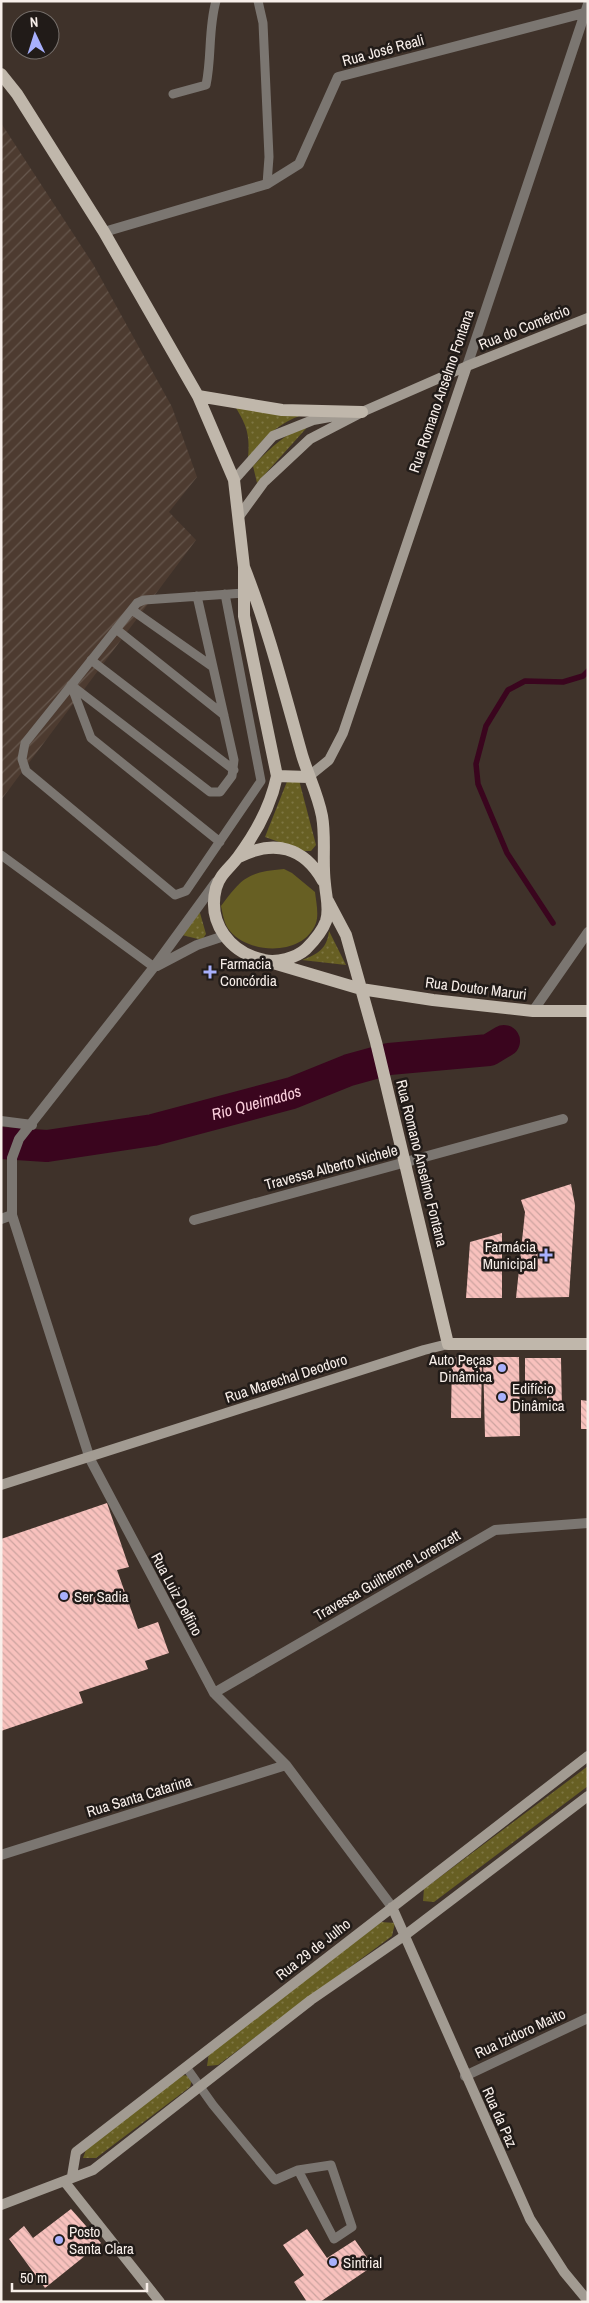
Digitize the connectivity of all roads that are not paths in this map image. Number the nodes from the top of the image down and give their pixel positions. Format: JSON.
{"nodes":[{"id":1,"x":216,"y":1,"type":"edge"},
{"id":2,"x":258,"y":1,"type":"edge"},
{"id":3,"x":586,"y":8,"type":"edge"},
{"id":4,"x":1,"y":74,"type":"edge"},
{"id":5,"x":173,"y":94,"type":"dead end"},
{"id":6,"x":267,"y":184,"type":"junction"},
{"id":7,"x":104,"y":232,"type":"junction"},
{"id":8,"x":588,"y":318,"type":"edge"},
{"id":9,"x":468,"y":366,"type":"junction"},
{"id":10,"x":198,"y":396,"type":"junction"},
{"id":11,"x":362,"y":412,"type":"junction"},
{"id":12,"x":234,"y":480,"type":"junction"},
{"id":13,"x":240,"y":514,"type":"junction"},
{"id":14,"x":244,"y":567,"type":"junction"},
{"id":15,"x":244,"y":593,"type":"junction"},
{"id":16,"x":225,"y":594,"type":"junction"},
{"id":17,"x":197,"y":596,"type":"junction"},
{"id":18,"x":132,"y":610,"type":"junction"},
{"id":19,"x":116,"y":629,"type":"junction"},
{"id":20,"x":91,"y":660,"type":"junction"},
{"id":21,"x":213,"y":668,"type":"junction"},
{"id":22,"x":71,"y":685,"type":"junction"},
{"id":23,"x":224,"y":715,"type":"junction"},
{"id":24,"x":234,"y":770,"type":"junction"},
{"id":25,"x":277,"y":776,"type":"junction"},
{"id":26,"x":308,"y":777,"type":"junction"},
{"id":27,"x":220,"y":842,"type":"junction"},
{"id":28,"x":1,"y":855,"type":"edge"},
{"id":29,"x":237,"y":858,"type":"junction"},
{"id":30,"x":224,"y":871,"type":"junction"},
{"id":31,"x":325,"y":884,"type":"junction"},
{"id":32,"x":328,"y":901,"type":"junction"},
{"id":33,"x":588,"y":932,"type":"edge"},
{"id":34,"x":224,"y":936,"type":"junction"},
{"id":35,"x":267,"y":961,"type":"junction"},
{"id":36,"x":154,"y":968,"type":"junction"},
{"id":37,"x":361,"y":989,"type":"junction"},
{"id":38,"x":534,"y":1011,"type":"junction"},
{"id":39,"x":588,"y":1011,"type":"edge"},
{"id":40,"x":563,"y":1119,"type":"dead end"},
{"id":41,"x":1,"y":1121,"type":"edge"},
{"id":42,"x":32,"y":1125,"type":"junction"},
{"id":43,"x":406,"y":1162,"type":"junction"},
{"id":44,"x":12,"y":1215,"type":"junction"},
{"id":45,"x":1,"y":1219,"type":"edge"},
{"id":46,"x":194,"y":1220,"type":"dead end"},
{"id":47,"x":448,"y":1344,"type":"junction"},
{"id":48,"x":588,"y":1344,"type":"edge"},
{"id":49,"x":90,"y":1459,"type":"junction"},
{"id":50,"x":1,"y":1486,"type":"edge"},
{"id":51,"x":588,"y":1523,"type":"edge"},
{"id":52,"x":214,"y":1694,"type":"junction"},
{"id":53,"x":588,"y":1756,"type":"edge"},
{"id":54,"x":286,"y":1765,"type":"junction"},
{"id":55,"x":588,"y":1796,"type":"edge"},
{"id":56,"x":1,"y":1855,"type":"edge"},
{"id":57,"x":392,"y":1907,"type":"junction"},
{"id":58,"x":404,"y":1936,"type":"junction"},
{"id":59,"x":588,"y":2018,"type":"edge"},
{"id":60,"x":186,"y":2067,"type":"junction"},
{"id":61,"x":465,"y":2076,"type":"junction"},
{"id":62,"x":201,"y":2085,"type":"junction"},
{"id":63,"x":298,"y":2170,"type":"junction"},
{"id":64,"x":68,"y":2179,"type":"junction"},
{"id":65,"x":1,"y":2205,"type":"edge"},
{"id":66,"x":588,"y":2301,"type":"edge"},
{"id":67,"x":160,"y":2302,"type":"edge"}],
"edges":[{"from":1,"to":5,"type":"lane"},
{"from":2,"to":6,"type":"lane"},
{"from":3,"to":6,"type":"street","name":"Rua José Reali"},
{"from":3,"to":9,"type":"street","name":"Rua Romano Anselmo Fontana"},
{"from":4,"to":7,"type":"main road"},
{"from":6,"to":7,"type":"street","name":"Rua José Reali"},
{"from":7,"to":10,"type":"main road"},
{"from":8,"to":9,"type":"street","name":"Rua do Comércio"},
{"from":9,"to":11,"type":"street","name":"Rua do Comércio"},
{"from":9,"to":26,"type":"street","name":"Rua Romano Anselmo Fontana"},
{"from":10,"to":11,"type":"main road"},
{"from":10,"to":12,"type":"main road"},
{"from":11,"to":12,"type":"street"},
{"from":11,"to":13,"type":"street"},
{"from":12,"to":13,"type":"main road"},
{"from":13,"to":14,"type":"main road"},
{"from":14,"to":15,"type":"main road"},
{"from":14,"to":26,"type":"main road"},
{"from":15,"to":16,"type":"lane"},
{"from":15,"to":25,"type":"main road"},
{"from":16,"to":17,"type":"lane"},
{"from":16,"to":27,"type":"lane"},
{"from":17,"to":18,"type":"lane"},
{"from":17,"to":21,"type":"lane"},
{"from":18,"to":19,"type":"lane"},
{"from":18,"to":21,"type":"lane"},
{"from":19,"to":20,"type":"lane"},
{"from":19,"to":23,"type":"lane"},
{"from":20,"to":22,"type":"lane"},
{"from":20,"to":24,"type":"lane"},
{"from":21,"to":23,"type":"lane"},
{"from":22,"to":24,"type":"lane"},
{"from":22,"to":27,"type":"lane"},
{"from":22,"to":27,"type":"lane"},
{"from":23,"to":24,"type":"lane"},
{"from":25,"to":26,"type":"main road"},
{"from":25,"to":29,"type":"main road"},
{"from":26,"to":31,"type":"main road"},
{"from":28,"to":36,"type":"lane"},
{"from":29,"to":30,"type":"main road"},
{"from":29,"to":31,"type":"main road"},
{"from":30,"to":34,"type":"main road"},
{"from":30,"to":36,"type":"street"},
{"from":31,"to":32,"type":"main road"},
{"from":32,"to":35,"type":"main road"},
{"from":32,"to":37,"type":"main road"},
{"from":33,"to":38,"type":"street"},
{"from":34,"to":35,"type":"main road"},
{"from":34,"to":36,"type":"street"},
{"from":35,"to":37,"type":"main road","name":"Rua Doutor Maruri"},
{"from":36,"to":42,"type":"street"},
{"from":37,"to":38,"type":"main road","name":"Rua Doutor Maruri"},
{"from":37,"to":43,"type":"main road","name":"Rua Romano Anselmo Fontana"},
{"from":38,"to":39,"type":"main road","name":"Rua Doutor Maruri"},
{"from":40,"to":43,"type":"street","name":"Travessa Alberto Nichele"},
{"from":41,"to":42,"type":"street"},
{"from":42,"to":44,"type":"street","name":"Rua Luiz Delfino"},
{"from":43,"to":46,"type":"street","name":"Travessa Alberto Nichele"},
{"from":43,"to":47,"type":"main road","name":"Rua Romano Anselmo Fontana"},
{"from":44,"to":45,"type":"street"},
{"from":44,"to":49,"type":"street","name":"Rua Luiz Delfino"},
{"from":47,"to":48,"type":"main road","name":"Rua Marechal Deodoro"},
{"from":47,"to":49,"type":"street","name":"Rua Marechal Deodoro"},
{"from":49,"to":50,"type":"street","name":"Rua Marechal Deodoro"},
{"from":49,"to":52,"type":"street","name":"Rua Luiz Delfino"},
{"from":51,"to":52,"type":"street","name":"Travessa Guilherme Lorenzett"},
{"from":52,"to":54,"type":"street","name":"Rua Luiz Delfino"},
{"from":53,"to":57,"type":"street","name":"Rua 29 de Julho"},
{"from":54,"to":56,"type":"street","name":"Rua Santa Catarina"},
{"from":54,"to":57,"type":"street","name":"Rua Luiz Delfino"},
{"from":55,"to":58,"type":"street"},
{"from":57,"to":58,"type":"street","name":"Rua Luiz Delfino"},
{"from":57,"to":60,"type":"street","name":"Rua 29 de Julho"},
{"from":58,"to":61,"type":"street","name":"Rua da Paz"},
{"from":58,"to":62,"type":"street"},
{"from":59,"to":61,"type":"street","name":"Rua Izidoro Maito"},
{"from":60,"to":62,"type":"lane"},
{"from":60,"to":64,"type":"street","name":"Rua 29 de Julho"},
{"from":61,"to":66,"type":"street","name":"Rua da Paz"},
{"from":62,"to":63,"type":"lane"},
{"from":62,"to":64,"type":"street"},
{"from":63,"to":63,"type":"lane"},
{"from":64,"to":65,"type":"street"},
{"from":64,"to":67,"type":"street"}]}
